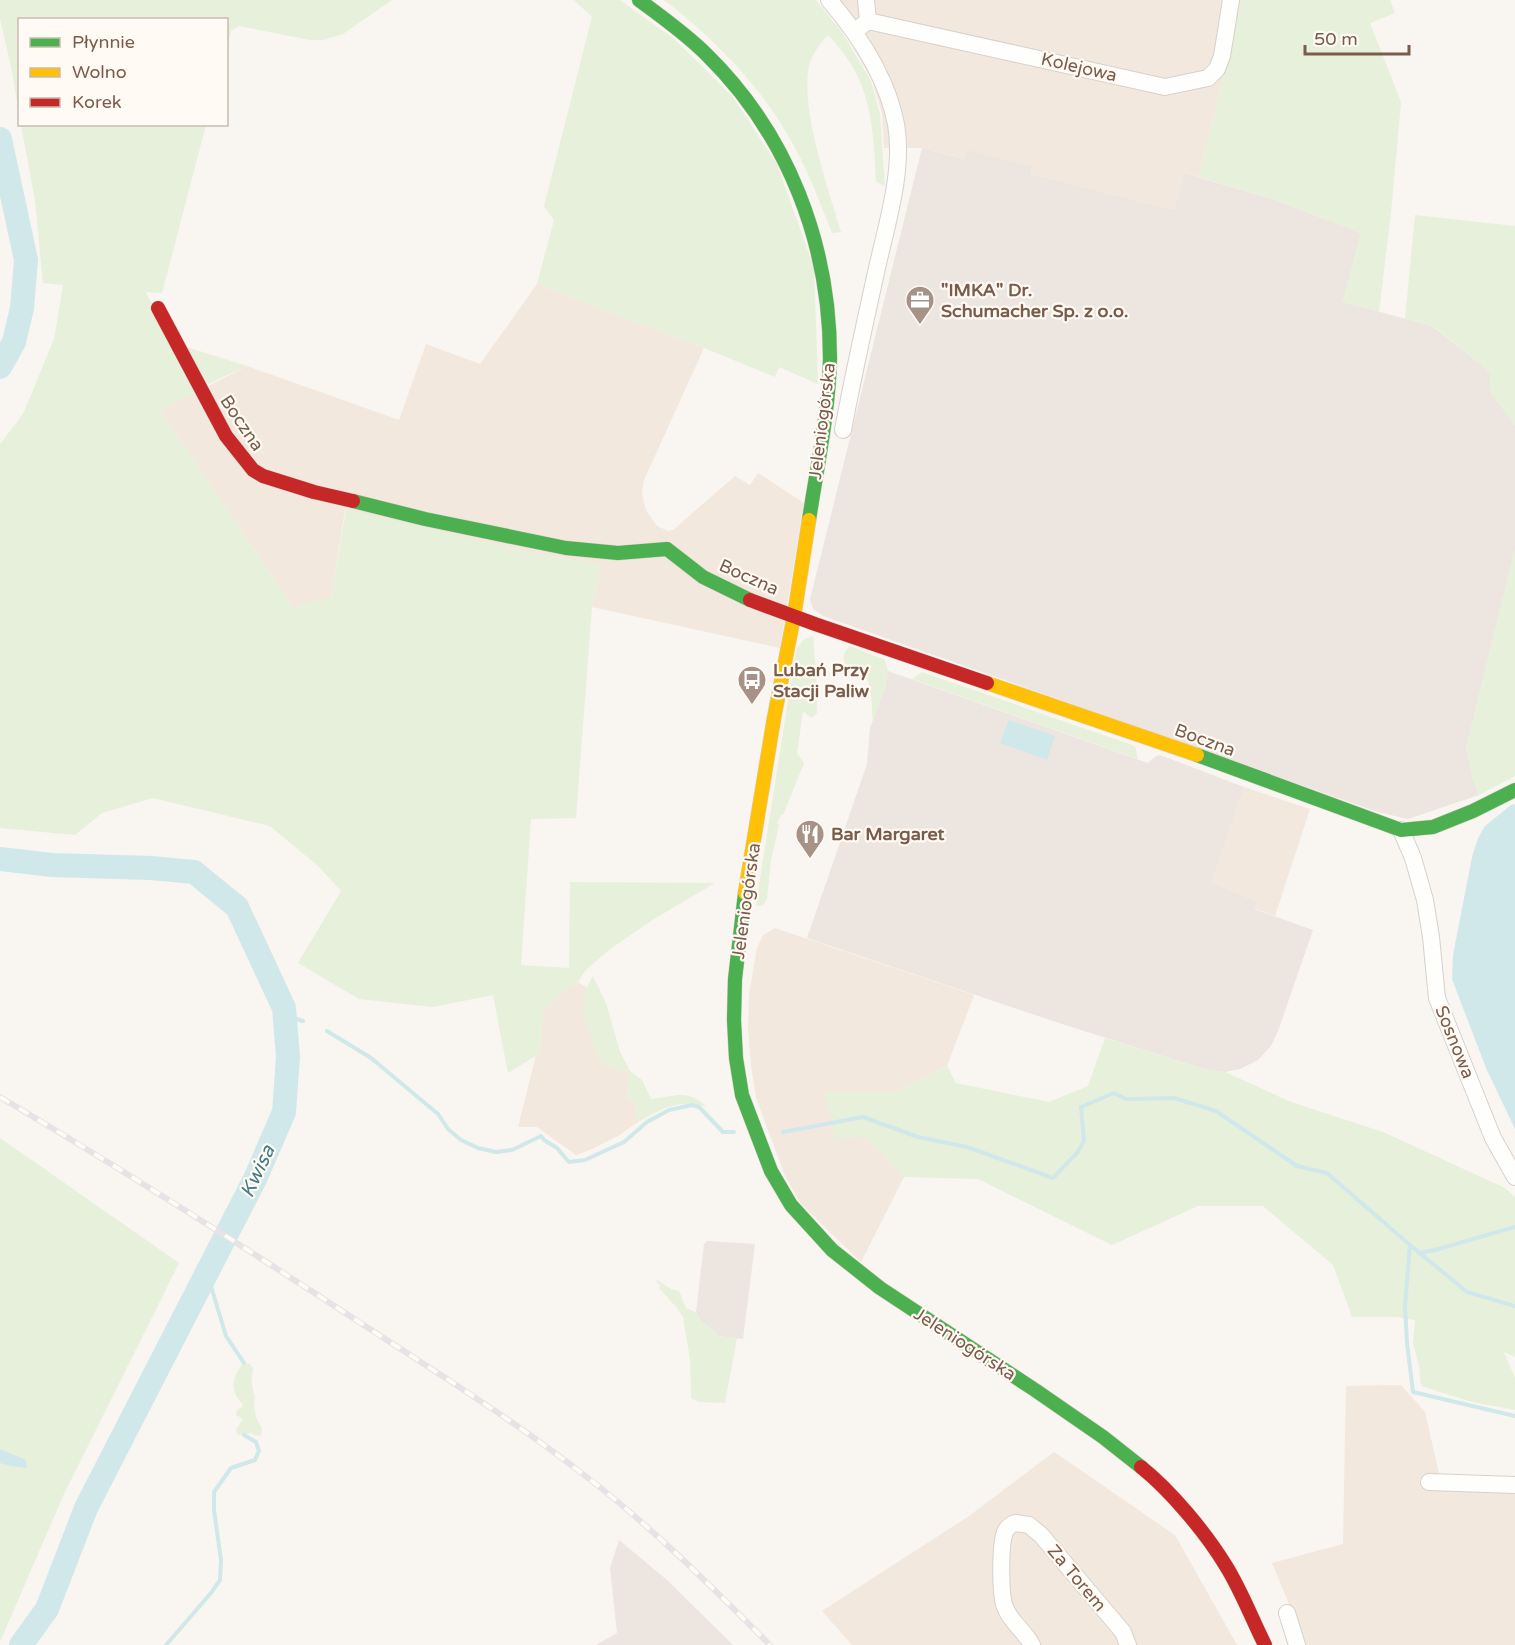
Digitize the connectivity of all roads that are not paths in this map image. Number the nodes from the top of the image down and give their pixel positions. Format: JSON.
{"nodes":[{"id":1,"x":639,"y":0,"type":"edge"},
{"id":2,"x":829,"y":0,"type":"edge"},
{"id":3,"x":866,"y":0,"type":"edge"},
{"id":4,"x":1231,"y":0,"type":"edge"},
{"id":5,"x":868,"y":21,"type":"junction"},
{"id":6,"x":854,"y":33,"type":"junction"},
{"id":7,"x":158,"y":308,"type":"dead end"},
{"id":8,"x":843,"y":430,"type":"dead end"},
{"id":9,"x":794,"y":616,"type":"junction"},
{"id":10,"x":1515,"y":790,"type":"edge"},
{"id":11,"x":1401,"y":830,"type":"junction"},
{"id":12,"x":1515,"y":1178,"type":"edge"},
{"id":13,"x":1429,"y":1482,"type":"dead end"},
{"id":14,"x":1515,"y":1485,"type":"edge"},
{"id":15,"x":1287,"y":1613,"type":"dead end"},
{"id":16,"x":1032,"y":1645,"type":"edge"},
{"id":17,"x":1128,"y":1645,"type":"edge"},
{"id":18,"x":1265,"y":1645,"type":"edge"},
{"id":19,"x":1297,"y":1645,"type":"edge"}],
"edges":[{"from":1,"to":9,"type":"main road","name":"Jeleniogórska"},
{"from":2,"to":6,"type":"street","name":"Jeleniogórska"},
{"from":3,"to":5,"type":"street"},
{"from":4,"to":5,"type":"street","name":"Kolejowa"},
{"from":5,"to":6,"type":"street"},
{"from":6,"to":8,"type":"street","name":"Jeleniogórska"},
{"from":7,"to":9,"type":"main road","name":"Boczna"},
{"from":9,"to":11,"type":"main road","name":"Boczna"},
{"from":9,"to":18,"type":"main road","name":"Jeleniogórska"},
{"from":10,"to":11,"type":"main road"},
{"from":11,"to":12,"type":"street","name":"Sosnowa"},
{"from":13,"to":14,"type":"street"},
{"from":15,"to":19,"type":"street"},
{"from":16,"to":17,"type":"street","name":"Za Torem"}]}
